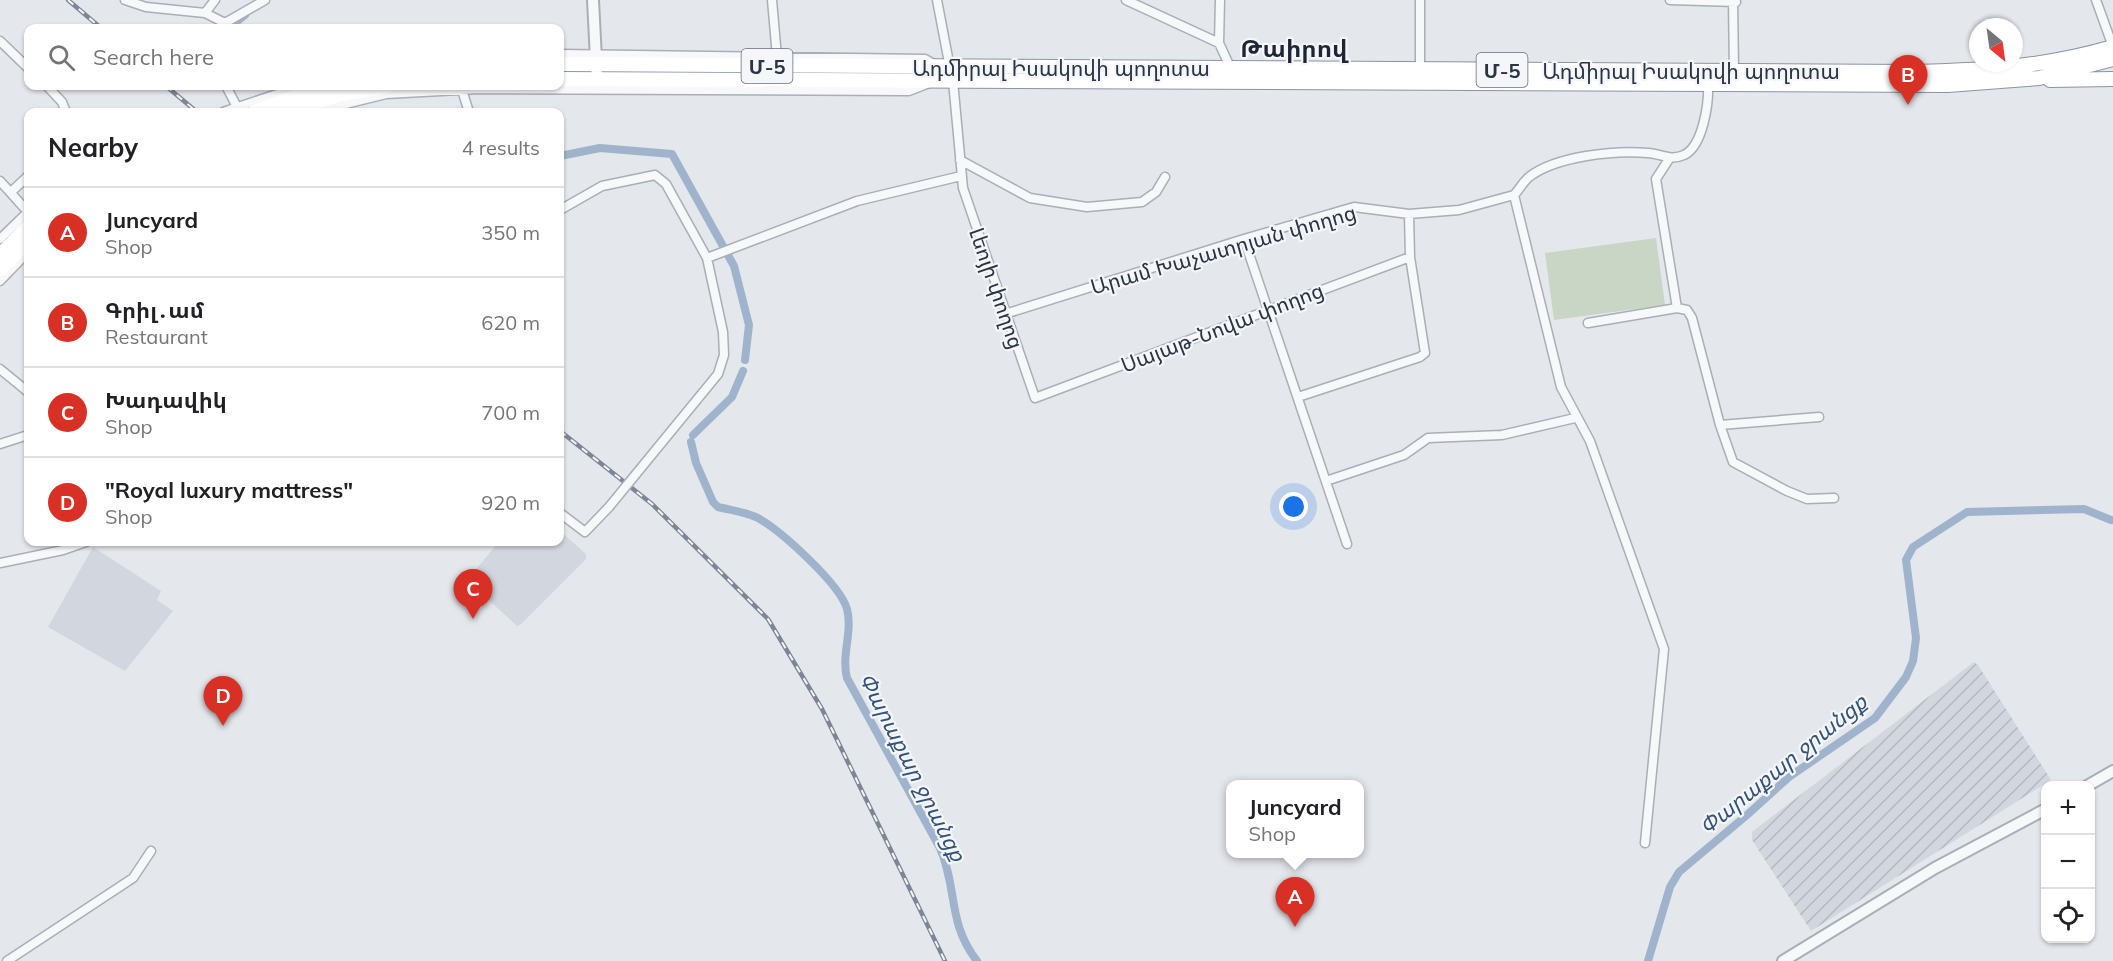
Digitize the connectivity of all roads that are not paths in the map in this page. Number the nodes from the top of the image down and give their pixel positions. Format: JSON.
{"nodes":[{"id":1,"x":125,"y":0,"type":"edge"},
{"id":2,"x":215,"y":0,"type":"edge"},
{"id":3,"x":265,"y":0,"type":"edge"},
{"id":4,"x":593,"y":0,"type":"edge"},
{"id":5,"x":772,"y":0,"type":"edge"},
{"id":6,"x":937,"y":0,"type":"edge"},
{"id":7,"x":1126,"y":0,"type":"edge"},
{"id":8,"x":1220,"y":0,"type":"edge"},
{"id":9,"x":1420,"y":0,"type":"edge"},
{"id":10,"x":1670,"y":0,"type":"edge"},
{"id":11,"x":2096,"y":0,"type":"edge"},
{"id":12,"x":1735,"y":1,"type":"edge"},
{"id":13,"x":147,"y":3,"type":"edge"},
{"id":14,"x":205,"y":13,"type":"junction"},
{"id":15,"x":222,"y":24,"type":"edge"},
{"id":16,"x":228,"y":24,"type":"edge"},
{"id":17,"x":0,"y":41,"type":"edge"},
{"id":18,"x":1220,"y":43,"type":"junction"},
{"id":19,"x":2113,"y":47,"type":"edge"},
{"id":20,"x":564,"y":55,"type":"edge"},
{"id":21,"x":777,"y":57,"type":"junction"},
{"id":22,"x":596,"y":59,"type":"junction"},
{"id":23,"x":2113,"y":59,"type":"edge"},
{"id":24,"x":564,"y":63,"type":"edge"},
{"id":25,"x":24,"y":64,"type":"edge"},
{"id":26,"x":2067,"y":65,"type":"junction"},
{"id":27,"x":1231,"y":69,"type":"junction"},
{"id":28,"x":1420,"y":70,"type":"junction"},
{"id":29,"x":1734,"y":71,"type":"junction"},
{"id":30,"x":944,"y":74,"type":"junction"},
{"id":31,"x":2039,"y":78,"type":"junction"},
{"id":32,"x":564,"y":79,"type":"edge"},
{"id":33,"x":2113,"y":79,"type":"edge"},
{"id":34,"x":597,"y":83,"type":"junction"},
{"id":35,"x":564,"y":84,"type":"edge"},
{"id":36,"x":1708,"y":84,"type":"junction"},
{"id":37,"x":51,"y":90,"type":"edge"},
{"id":38,"x":228,"y":90,"type":"edge"},
{"id":39,"x":289,"y":90,"type":"edge"},
{"id":40,"x":323,"y":90,"type":"edge"},
{"id":41,"x":365,"y":90,"type":"edge"},
{"id":42,"x":436,"y":90,"type":"edge"},
{"id":43,"x":462,"y":90,"type":"edge"},
{"id":44,"x":64,"y":108,"type":"edge"},
{"id":45,"x":235,"y":108,"type":"joint"},
{"id":46,"x":265,"y":108,"type":"edge"},
{"id":47,"x":294,"y":108,"type":"edge"},
{"id":48,"x":329,"y":108,"type":"edge"},
{"id":49,"x":468,"y":108,"type":"edge"},
{"id":50,"x":1669,"y":159,"type":"junction"},
{"id":51,"x":960,"y":160,"type":"junction"},
{"id":52,"x":961,"y":176,"type":"junction"},
{"id":53,"x":1165,"y":177,"type":"dead end"},
{"id":54,"x":24,"y":180,"type":"edge"},
{"id":55,"x":0,"y":181,"type":"edge"},
{"id":56,"x":11,"y":192,"type":"junction"},
{"id":57,"x":1514,"y":195,"type":"junction"},
{"id":58,"x":24,"y":207,"type":"edge"},
{"id":59,"x":564,"y":208,"type":"edge"},
{"id":60,"x":1410,"y":214,"type":"junction"},
{"id":61,"x":24,"y":216,"type":"edge"},
{"id":62,"x":24,"y":231,"type":"edge"},
{"id":63,"x":0,"y":239,"type":"edge"},
{"id":64,"x":1244,"y":239,"type":"junction"},
{"id":65,"x":24,"y":245,"type":"edge"},
{"id":66,"x":0,"y":255,"type":"edge"},
{"id":67,"x":24,"y":256,"type":"edge"},
{"id":68,"x":1410,"y":257,"type":"junction"},
{"id":69,"x":707,"y":258,"type":"junction"},
{"id":70,"x":0,"y":269,"type":"edge"},
{"id":71,"x":0,"y":281,"type":"edge"},
{"id":72,"x":1677,"y":308,"type":"junction"},
{"id":73,"x":1268,"y":310,"type":"junction"},
{"id":74,"x":1005,"y":314,"type":"junction"},
{"id":75,"x":1588,"y":323,"type":"dead end"},
{"id":76,"x":0,"y":369,"type":"edge"},
{"id":77,"x":24,"y":389,"type":"edge"},
{"id":78,"x":1298,"y":397,"type":"junction"},
{"id":79,"x":1035,"y":398,"type":"joint"},
{"id":80,"x":1819,"y":417,"type":"dead end"},
{"id":81,"x":1575,"y":418,"type":"junction"},
{"id":82,"x":1720,"y":425,"type":"junction"},
{"id":83,"x":24,"y":436,"type":"edge"},
{"id":84,"x":0,"y":444,"type":"edge"},
{"id":85,"x":1326,"y":481,"type":"junction"},
{"id":86,"x":1834,"y":498,"type":"dead end"},
{"id":87,"x":564,"y":516,"type":"edge"},
{"id":88,"x":1347,"y":544,"type":"dead end"},
{"id":89,"x":74,"y":546,"type":"edge"},
{"id":90,"x":0,"y":563,"type":"edge"},
{"id":91,"x":2113,"y":771,"type":"edge"},
{"id":92,"x":2095,"y":781,"type":"edge"},
{"id":93,"x":2041,"y":812,"type":"edge"},
{"id":94,"x":1645,"y":843,"type":"dead end"},
{"id":95,"x":151,"y":850,"type":"dead end"},
{"id":96,"x":7,"y":961,"type":"edge"},
{"id":97,"x":1783,"y":961,"type":"edge"}],
"edges":[{"from":1,"to":13,"type":"street"},
{"from":2,"to":14,"type":"street"},
{"from":3,"to":16,"type":"street"},
{"from":4,"to":22,"type":"street"},
{"from":5,"to":21,"type":"street"},
{"from":6,"to":30,"type":"street","name":"Լեոյի փողոց"},
{"from":7,"to":18,"type":"street"},
{"from":8,"to":18,"type":"street"},
{"from":9,"to":28,"type":"street"},
{"from":10,"to":12,"type":"street"},
{"from":11,"to":19,"type":"street"},
{"from":12,"to":29,"type":"street"},
{"from":13,"to":14,"type":"street"},
{"from":14,"to":15,"type":"street"},
{"from":17,"to":25,"type":"street"},
{"from":18,"to":27,"type":"street"},
{"from":19,"to":26,"type":"highway","number":"Մ-5"},
{"from":20,"to":22,"type":"street"},
{"from":21,"to":22,"type":"street"},
{"from":21,"to":30,"type":"street"},
{"from":22,"to":24,"type":"highway","name":"Ադմիրալ Իսակովի պողոտա","number":"Մ-5"},
{"from":22,"to":30,"type":"highway","name":"Ադմիրալ Իսակովի պողոտա","number":"Մ-5"},
{"from":22,"to":34,"type":"street"},
{"from":23,"to":26,"type":"highway","number":"Մ-5"},
{"from":26,"to":29,"type":"highway","name":"Ադմիրալ Իսակովի պողոտա","number":"Մ-5"},
{"from":26,"to":31,"type":"highway","name":"Ադմիրալ Իսակովի պողոտա","number":"Մ-5"},
{"from":27,"to":28,"type":"highway","name":"Ադմիրալ Իսակովի պողոտա","number":"Մ-5"},
{"from":27,"to":30,"type":"highway","name":"Ադմիրալ Իսակովի պողոտա","number":"Մ-5"},
{"from":28,"to":29,"type":"highway","name":"Ադմիրալ Իսակովի պողոտա","number":"Մ-5"},
{"from":30,"to":34,"type":"highway","name":"Ադմիրալ Իսակովի պողոտա","number":"Մ-5"},
{"from":30,"to":36,"type":"highway","name":"Ադմիրալ Իսակովի պողոտա","number":"Մ-5"},
{"from":30,"to":51,"type":"street","name":"Լեոյի փողոց"},
{"from":31,"to":33,"type":"highway"},
{"from":31,"to":36,"type":"highway","name":"Ադմիրալ Իսակովի պողոտա","number":"Մ-5"},
{"from":32,"to":34,"type":"highway","name":"Ադմիրալ Իսակովի պողոտա","number":"Մ-5"},
{"from":34,"to":35,"type":"street"},
{"from":36,"to":50,"type":"street"},
{"from":37,"to":44,"type":"street"},
{"from":38,"to":45,"type":"street"},
{"from":39,"to":45,"type":"street"},
{"from":40,"to":46,"type":"highway"},
{"from":41,"to":47,"type":"highway"},
{"from":42,"to":48,"type":"street"},
{"from":43,"to":49,"type":"street"},
{"from":50,"to":57,"type":"street"},
{"from":50,"to":72,"type":"street"},
{"from":51,"to":52,"type":"street","name":"Լեոյի փողոց"},
{"from":51,"to":53,"type":"street"},
{"from":52,"to":69,"type":"street"},
{"from":52,"to":74,"type":"street","name":"Լեոյի փողոց"},
{"from":54,"to":56,"type":"street"},
{"from":55,"to":56,"type":"street"},
{"from":56,"to":58,"type":"street"},
{"from":57,"to":60,"type":"street","name":"Արամ Խաչատրյան փողոց"},
{"from":57,"to":81,"type":"street"},
{"from":59,"to":69,"type":"street"},
{"from":60,"to":64,"type":"street","name":"Արամ Խաչատրյան փողոց"},
{"from":60,"to":68,"type":"street"},
{"from":61,"to":63,"type":"street"},
{"from":62,"to":66,"type":"highway"},
{"from":64,"to":73,"type":"street"},
{"from":64,"to":74,"type":"street","name":"Արամ Խաչատրյան փողոց"},
{"from":65,"to":70,"type":"highway"},
{"from":67,"to":71,"type":"street"},
{"from":68,"to":73,"type":"street","name":"Սայաթ-Նովա փողոց"},
{"from":68,"to":78,"type":"street"},
{"from":69,"to":87,"type":"street","bridge":true},
{"from":72,"to":75,"type":"street"},
{"from":72,"to":82,"type":"street"},
{"from":73,"to":78,"type":"street"},
{"from":73,"to":79,"type":"street","name":"Սայաթ-Նովա փողոց"},
{"from":74,"to":79,"type":"street","name":"Լեոյի փողոց"},
{"from":76,"to":77,"type":"street"},
{"from":78,"to":85,"type":"street"},
{"from":80,"to":82,"type":"street"},
{"from":81,"to":85,"type":"street"},
{"from":81,"to":94,"type":"street"},
{"from":82,"to":86,"type":"street"},
{"from":83,"to":84,"type":"street"},
{"from":85,"to":88,"type":"street"},
{"from":89,"to":90,"type":"street"},
{"from":91,"to":92,"type":"street"},
{"from":93,"to":97,"type":"street"},
{"from":95,"to":96,"type":"street"}]}
